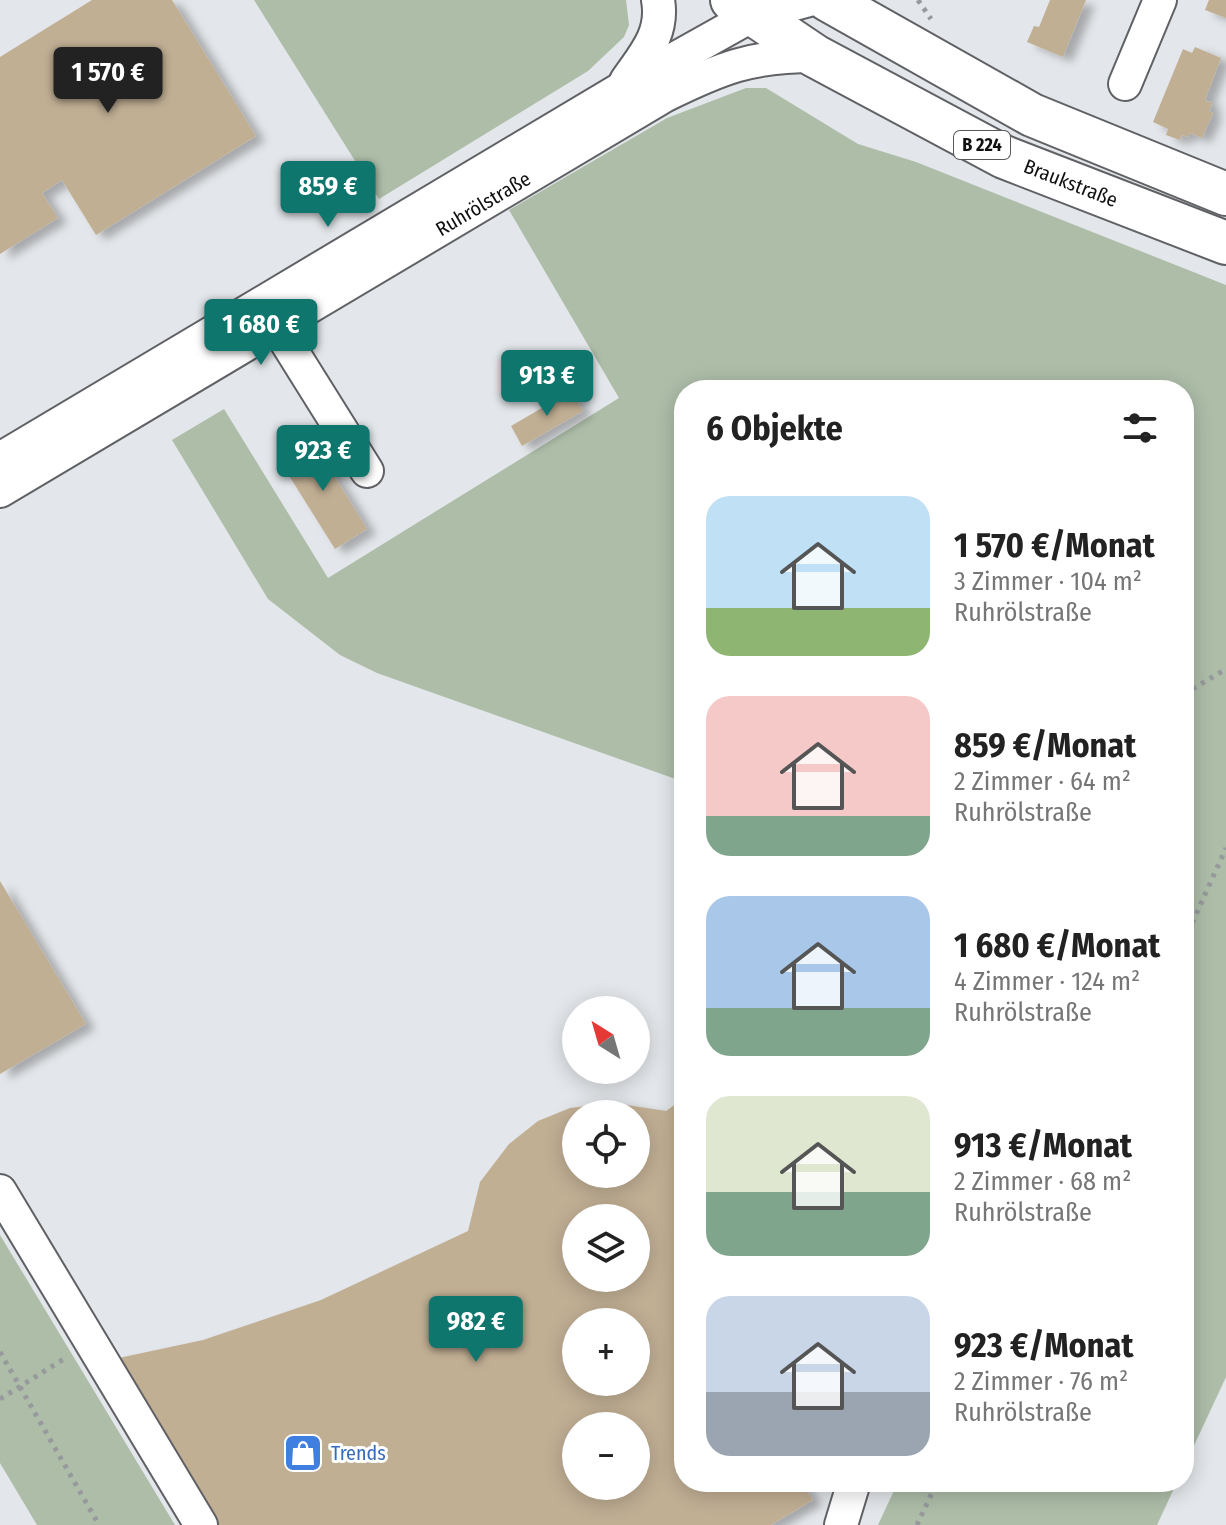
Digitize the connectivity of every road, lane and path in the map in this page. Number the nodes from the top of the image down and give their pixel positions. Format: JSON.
{"nodes":[{"id":1,"x":658,"y":0,"type":"edge"},
{"id":2,"x":809,"y":0,"type":"edge"},
{"id":3,"x":828,"y":0,"type":"edge"},
{"id":4,"x":918,"y":0,"type":"edge"},
{"id":5,"x":1160,"y":0,"type":"edge"},
{"id":6,"x":742,"y":7,"type":"edge"},
{"id":7,"x":934,"y":24,"type":"dead end"},
{"id":8,"x":815,"y":56,"type":"junction"},
{"id":9,"x":1125,"y":84,"type":"dead end"},
{"id":10,"x":619,"y":90,"type":"junction"},
{"id":11,"x":1226,"y":194,"type":"edge"},
{"id":12,"x":1226,"y":243,"type":"edge"},
{"id":13,"x":268,"y":314,"type":"junction"},
{"id":14,"x":119,"y":405,"type":"junction"},
{"id":15,"x":0,"y":459,"type":"edge"},
{"id":16,"x":367,"y":471,"type":"dead end"},
{"id":17,"x":0,"y":491,"type":"edge"},
{"id":18,"x":1226,"y":669,"type":"edge"},
{"id":19,"x":1194,"y":688,"type":"edge"},
{"id":20,"x":1226,"y":848,"type":"edge"},
{"id":21,"x":1194,"y":919,"type":"edge"},
{"id":22,"x":0,"y":1191,"type":"edge"},
{"id":23,"x":90,"y":1342,"type":"junction"},
{"id":24,"x":0,"y":1352,"type":"edge"},
{"id":25,"x":21,"y":1386,"type":"junction"},
{"id":26,"x":0,"y":1399,"type":"edge"},
{"id":27,"x":851,"y":1492,"type":"edge"},
{"id":28,"x":932,"y":1492,"type":"edge"},
{"id":29,"x":99,"y":1525,"type":"edge"},
{"id":30,"x":201,"y":1525,"type":"edge"},
{"id":31,"x":841,"y":1525,"type":"edge"},
{"id":32,"x":917,"y":1525,"type":"edge"}],
"edges":[{"from":1,"to":10,"type":"street"},
{"from":2,"to":6,"type":"street"},
{"from":3,"to":11,"type":"main road","number":"B 224"},
{"from":4,"to":7,"type":"path"},
{"from":5,"to":9,"type":"street"},
{"from":6,"to":8,"type":"main road","name":"Braukstraße","number":"B 224"},
{"from":6,"to":10,"type":"street"},
{"from":8,"to":12,"type":"main road","name":"Braukstraße","number":"B 224"},
{"from":8,"to":13,"type":"street","name":"Ruhrölstraße"},
{"from":10,"to":13,"type":"street","name":"Ruhrölstraße"},
{"from":13,"to":14,"type":"street","name":"Ruhrölstraße"},
{"from":13,"to":16,"type":"street"},
{"from":14,"to":15,"type":"street","name":"Ruhrölstraße"},
{"from":14,"to":17,"type":"street","name":"Ruhrölstraße"},
{"from":18,"to":19,"type":"path"},
{"from":20,"to":21,"type":"path"},
{"from":22,"to":23,"type":"street"},
{"from":23,"to":25,"type":"path"},
{"from":23,"to":30,"type":"street"},
{"from":24,"to":25,"type":"path"},
{"from":25,"to":26,"type":"path"},
{"from":25,"to":29,"type":"path"},
{"from":27,"to":31,"type":"street"},
{"from":28,"to":32,"type":"path"}]}
